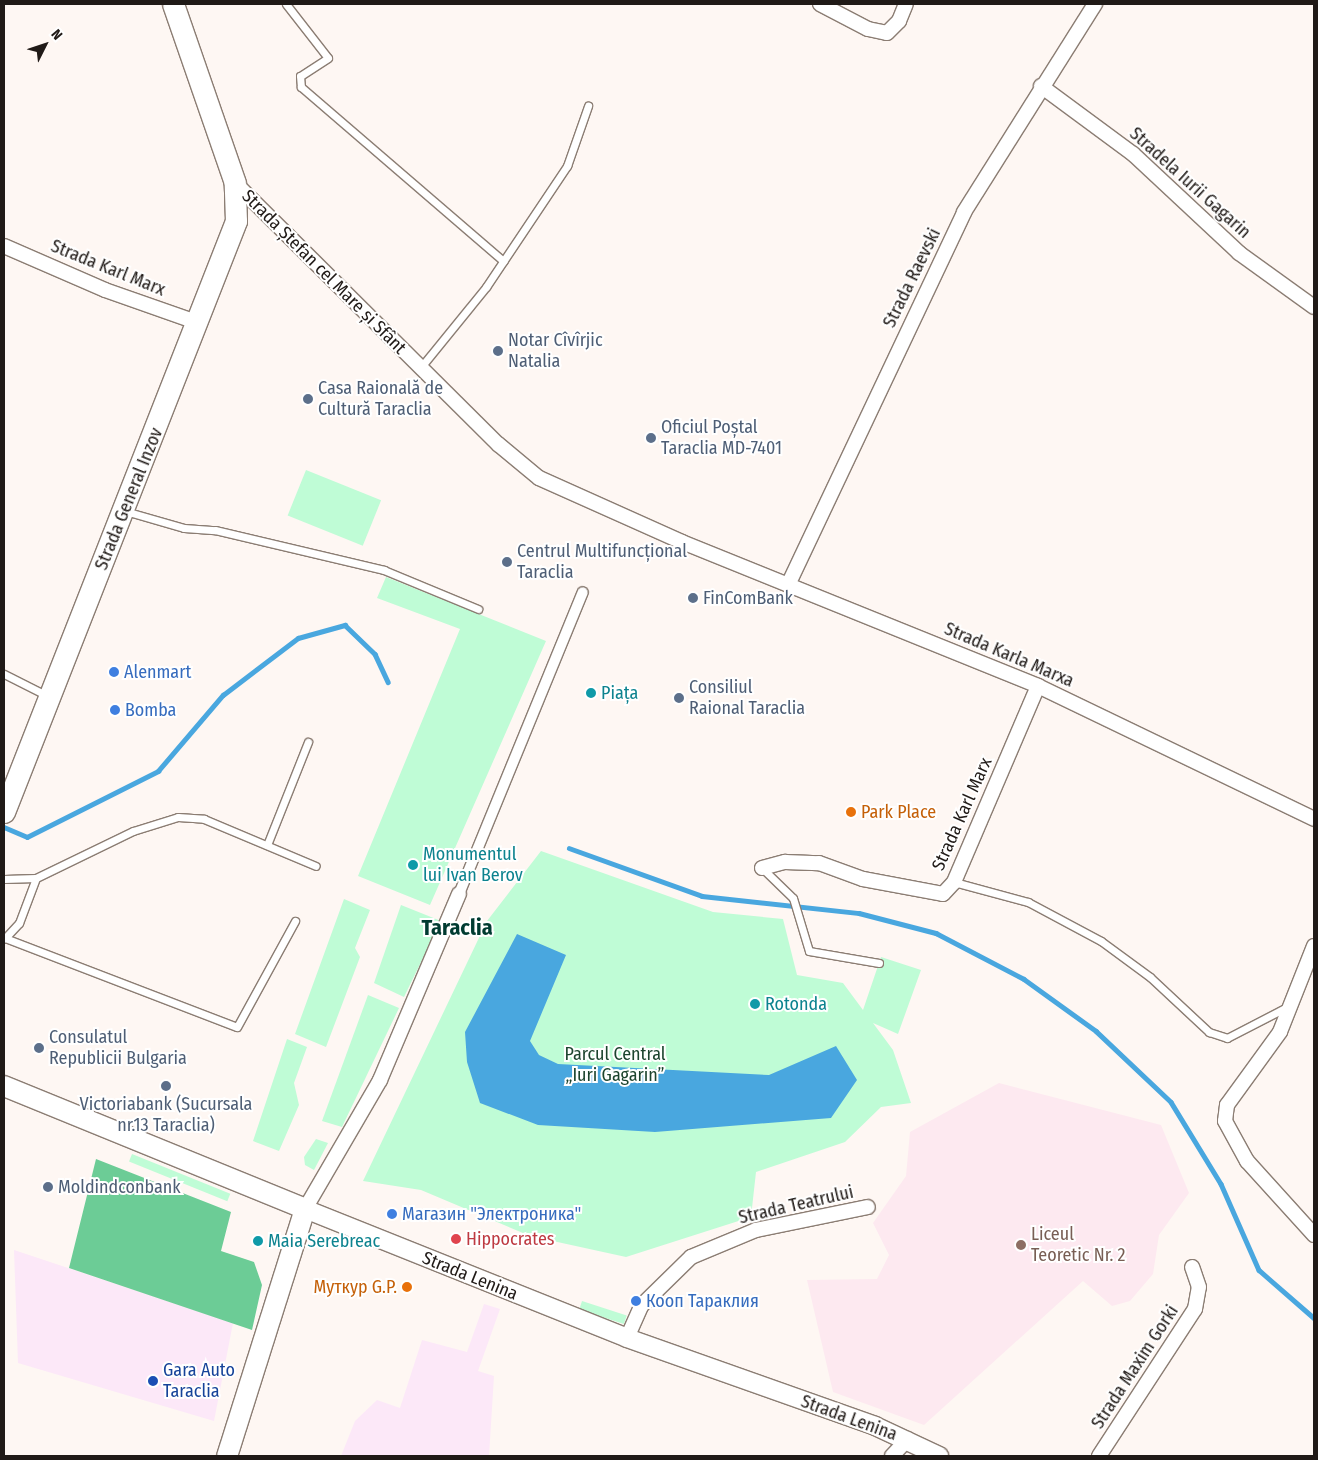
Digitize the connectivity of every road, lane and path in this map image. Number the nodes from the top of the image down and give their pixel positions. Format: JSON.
{"nodes":[{"id":1,"x":173,"y":4,"type":"edge"},
{"id":2,"x":286,"y":4,"type":"edge"},
{"id":3,"x":820,"y":4,"type":"edge"},
{"id":4,"x":906,"y":4,"type":"edge"},
{"id":5,"x":1095,"y":4,"type":"edge"},
{"id":6,"x":1041,"y":86,"type":"junction"},
{"id":7,"x":588,"y":106,"type":"dead end"},
{"id":8,"x":235,"y":183,"type":"junction"},
{"id":9,"x":4,"y":246,"type":"edge"},
{"id":10,"x":503,"y":261,"type":"junction"},
{"id":11,"x":1314,"y":306,"type":"edge"},
{"id":12,"x":199,"y":323,"type":"junction"},
{"id":13,"x":421,"y":367,"type":"junction"},
{"id":14,"x":124,"y":511,"type":"junction"},
{"id":15,"x":682,"y":542,"type":"joint"},
{"id":16,"x":789,"y":583,"type":"junction"},
{"id":17,"x":583,"y":592,"type":"dead end"},
{"id":18,"x":478,"y":608,"type":"dead end"},
{"id":19,"x":4,"y":674,"type":"edge"},
{"id":20,"x":1038,"y":686,"type":"junction"},
{"id":21,"x":49,"y":697,"type":"junction"},
{"id":22,"x":308,"y":742,"type":"dead end"},
{"id":23,"x":4,"y":812,"type":"edge"},
{"id":24,"x":1314,"y":819,"type":"edge"},
{"id":25,"x":267,"y":845,"type":"junction"},
{"id":26,"x":316,"y":866,"type":"dead end"},
{"id":27,"x":762,"y":868,"type":"joint"},
{"id":28,"x":36,"y":878,"type":"junction"},
{"id":29,"x":4,"y":879,"type":"edge"},
{"id":30,"x":954,"y":882,"type":"junction"},
{"id":31,"x":458,"y":894,"type":"joint"},
{"id":32,"x":295,"y":921,"type":"dead end"},
{"id":33,"x":5,"y":938,"type":"edge"},
{"id":34,"x":1314,"y":946,"type":"edge"},
{"id":35,"x":879,"y":962,"type":"dead end"},
{"id":36,"x":1290,"y":1006,"type":"junction"},
{"id":37,"x":4,"y":1086,"type":"edge"},
{"id":38,"x":868,"y":1207,"type":"dead end"},
{"id":39,"x":305,"y":1209,"type":"junction"},
{"id":40,"x":1314,"y":1235,"type":"edge"},
{"id":41,"x":1192,"y":1267,"type":"dead end"},
{"id":42,"x":626,"y":1338,"type":"junction"},
{"id":43,"x":908,"y":1440,"type":"junction"},
{"id":44,"x":227,"y":1456,"type":"edge"},
{"id":45,"x":892,"y":1456,"type":"edge"},
{"id":46,"x":940,"y":1456,"type":"edge"},
{"id":47,"x":1099,"y":1456,"type":"edge"}],
"edges":[{"from":1,"to":8,"type":"main road","name":"Strada Ștefan cel Mare și Sfânt"},
{"from":2,"to":10,"type":"lane"},
{"from":3,"to":4,"type":"street"},
{"from":5,"to":6,"type":"street","name":"Strada Raevski"},
{"from":6,"to":11,"type":"street","name":"Stradela Iurii Gagarin"},
{"from":6,"to":16,"type":"street","name":"Strada Raevski"},
{"from":7,"to":10,"type":"lane","name":"Strada Ștefan cel Mare și Sfânt"},
{"from":8,"to":12,"type":"main road","name":"Strada General Inzov"},
{"from":8,"to":13,"type":"street","name":"Strada Ștefan cel Mare și Sfânt"},
{"from":9,"to":12,"type":"street","name":"Strada Karl Marx"},
{"from":10,"to":13,"type":"lane","name":"Strada Ștefan cel Mare și Sfânt"},
{"from":12,"to":14,"type":"main road","name":"Strada General Inzov"},
{"from":13,"to":15,"type":"street","name":"Strada Ștefan cel Mare și Sfânt"},
{"from":14,"to":18,"type":"lane"},
{"from":14,"to":21,"type":"main road","name":"Strada General Inzov"},
{"from":15,"to":16,"type":"street","name":"Strada Karla Marxa"},
{"from":16,"to":20,"type":"street","name":"Strada Karla Marxa"},
{"from":17,"to":31,"type":"street"},
{"from":19,"to":21,"type":"lane"},
{"from":20,"to":24,"type":"street","name":"Strada Karla Marxa"},
{"from":20,"to":30,"type":"street","name":"Strada Karl Marx"},
{"from":21,"to":23,"type":"main road","name":"Strada General Inzov"},
{"from":22,"to":25,"type":"lane"},
{"from":25,"to":26,"type":"lane"},
{"from":25,"to":28,"type":"lane"},
{"from":27,"to":30,"type":"street","name":"Strada Karl Marx"},
{"from":27,"to":35,"type":"lane"},
{"from":28,"to":29,"type":"lane"},
{"from":28,"to":33,"type":"lane"},
{"from":30,"to":36,"type":"lane"},
{"from":31,"to":39,"type":"street"},
{"from":32,"to":33,"type":"lane"},
{"from":34,"to":36,"type":"street"},
{"from":36,"to":40,"type":"street"},
{"from":37,"to":39,"type":"main road","name":"Strada Lenina"},
{"from":38,"to":42,"type":"street","name":"Strada Teatrului"},
{"from":39,"to":42,"type":"street","name":"Strada Lenina"},
{"from":39,"to":44,"type":"main road"},
{"from":41,"to":47,"type":"street","name":"Strada Maxim Gorki"},
{"from":42,"to":43,"type":"street","name":"Strada Lenina"},
{"from":43,"to":45,"type":"street"},
{"from":43,"to":46,"type":"street","name":"Strada Lenina"}]}
